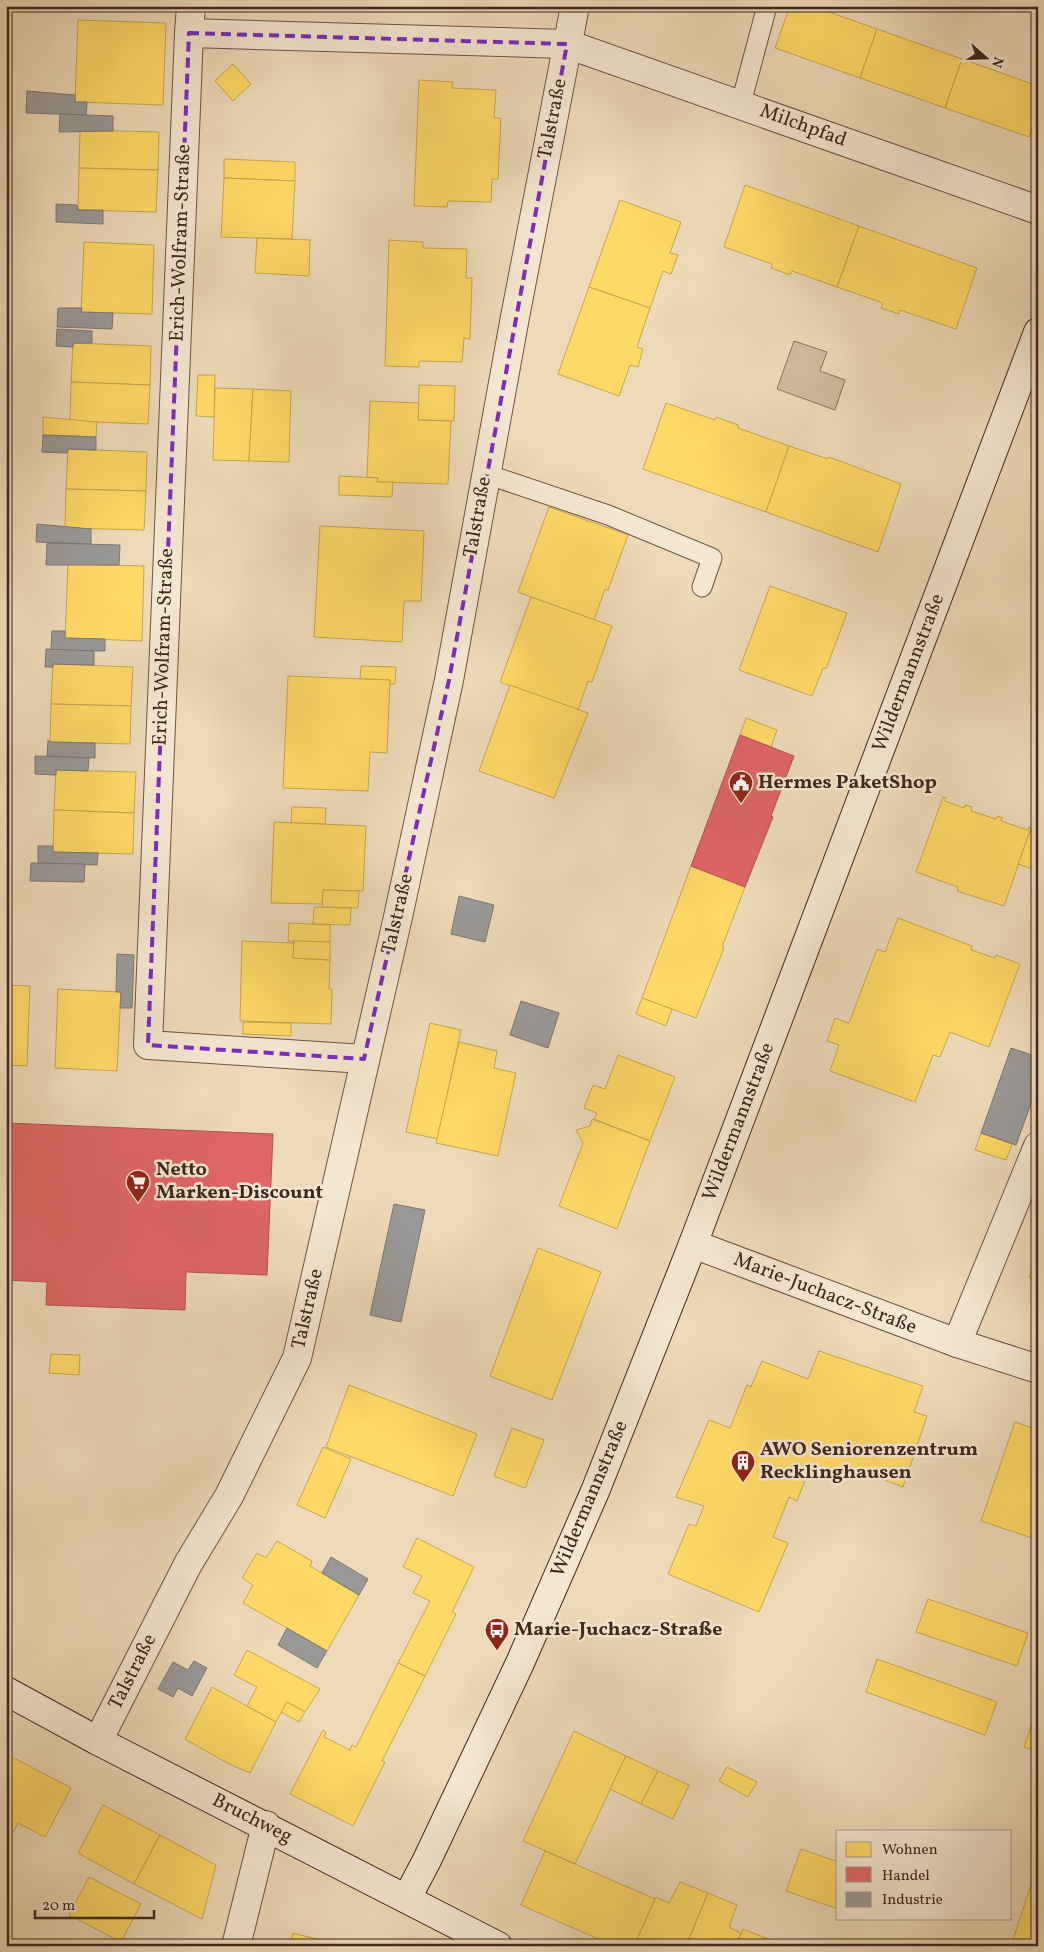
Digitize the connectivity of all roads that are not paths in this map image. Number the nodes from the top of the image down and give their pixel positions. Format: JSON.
{"nodes":[{"id":1,"x":191,"y":6,"type":"edge"},
{"id":2,"x":575,"y":6,"type":"edge"},
{"id":3,"x":766,"y":6,"type":"edge"},
{"id":4,"x":189,"y":33,"type":"junction"},
{"id":5,"x":567,"y":44,"type":"junction"},
{"id":6,"x":741,"y":103,"type":"junction"},
{"id":7,"x":1038,"y":210,"type":"edge"},
{"id":8,"x":1038,"y":332,"type":"edge"},
{"id":9,"x":486,"y":474,"type":"junction"},
{"id":10,"x":702,"y":587,"type":"dead end"},
{"id":11,"x":364,"y":1059,"type":"junction"},
{"id":12,"x":1038,"y":1146,"type":"edge"},
{"id":13,"x":693,"y":1244,"type":"junction"},
{"id":14,"x":957,"y":1343,"type":"junction"},
{"id":15,"x":1038,"y":1369,"type":"edge"},
{"id":16,"x":6,"y":1691,"type":"edge"},
{"id":17,"x":98,"y":1741,"type":"junction"},
{"id":18,"x":266,"y":1826,"type":"junction"},
{"id":19,"x":406,"y":1898,"type":"junction"},
{"id":20,"x":236,"y":1946,"type":"edge"},
{"id":21,"x":498,"y":1946,"type":"edge"}],
"edges":[{"from":1,"to":4,"type":"street","name":"Erich-Wolfram-Straße"},
{"from":2,"to":5,"type":"street","name":"Talstraße"},
{"from":3,"to":6,"type":"lane"},
{"from":4,"to":5,"type":"street"},
{"from":4,"to":11,"type":"street","name":"Erich-Wolfram-Straße"},
{"from":5,"to":6,"type":"street","name":"Milchpfad"},
{"from":5,"to":9,"type":"street","name":"Talstraße"},
{"from":6,"to":7,"type":"street","name":"Milchpfad"},
{"from":8,"to":13,"type":"street","name":"Wildermannstraße"},
{"from":9,"to":10,"type":"lane"},
{"from":9,"to":11,"type":"street","name":"Talstraße"},
{"from":11,"to":17,"type":"street","name":"Talstraße"},
{"from":12,"to":14,"type":"street"},
{"from":13,"to":14,"type":"street","name":"Marie-Juchacz-Straße"},
{"from":13,"to":19,"type":"street","name":"Wildermannstraße"},
{"from":14,"to":15,"type":"street","name":"Marie-Juchacz-Straße"},
{"from":16,"to":17,"type":"street","name":"Bruchweg"},
{"from":17,"to":18,"type":"street","name":"Bruchweg"},
{"from":18,"to":19,"type":"street","name":"Bruchweg"},
{"from":18,"to":20,"type":"street"},
{"from":19,"to":21,"type":"street","name":"Bruchweg"}]}
